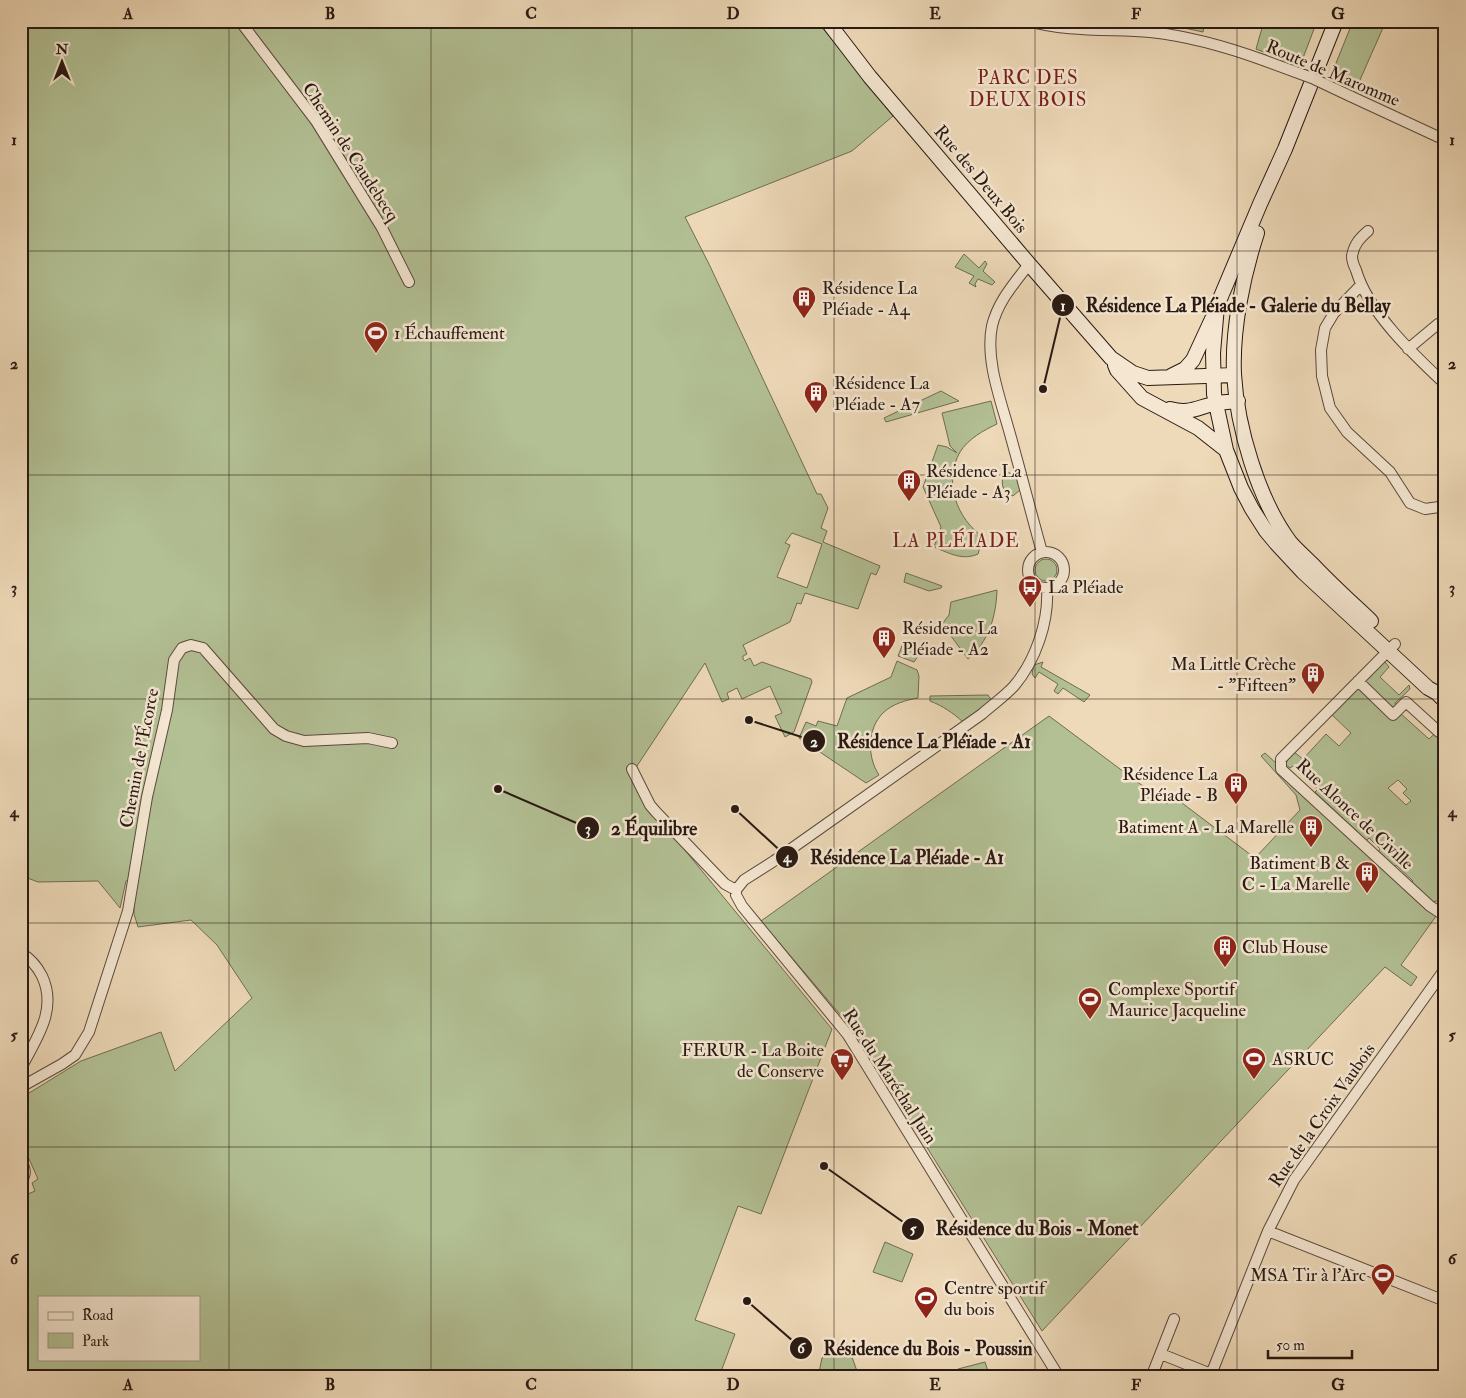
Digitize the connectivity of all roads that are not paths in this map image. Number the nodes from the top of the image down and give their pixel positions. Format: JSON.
{"nodes":[{"id":1,"x":240,"y":21,"type":"edge"},
{"id":2,"x":826,"y":21,"type":"edge"},
{"id":3,"x":1028,"y":21,"type":"edge"},
{"id":4,"x":1336,"y":21,"type":"edge"},
{"id":5,"x":1092,"y":25,"type":"edge"},
{"id":6,"x":1445,"y":140,"type":"edge"},
{"id":7,"x":1285,"y":149,"type":"junction"},
{"id":8,"x":1368,"y":230,"type":"dead end"},
{"id":9,"x":1029,"y":264,"type":"junction"},
{"id":10,"x":409,"y":282,"type":"dead end"},
{"id":11,"x":1360,"y":286,"type":"junction"},
{"id":12,"x":1217,"y":306,"type":"junction"},
{"id":13,"x":1445,"y":321,"type":"edge"},
{"id":14,"x":1408,"y":349,"type":"junction"},
{"id":15,"x":1111,"y":358,"type":"junction"},
{"id":16,"x":1234,"y":375,"type":"junction"},
{"id":17,"x":1212,"y":376,"type":"junction"},
{"id":18,"x":1166,"y":378,"type":"junction"},
{"id":19,"x":1445,"y":384,"type":"edge"},
{"id":20,"x":1238,"y":401,"type":"junction"},
{"id":21,"x":1215,"y":404,"type":"junction"},
{"id":22,"x":1163,"y":409,"type":"junction"},
{"id":23,"x":1226,"y":450,"type":"junction"},
{"id":24,"x":1445,"y":501,"type":"edge"},
{"id":25,"x":1042,"y":552,"type":"junction"},
{"id":26,"x":1047,"y":588,"type":"junction"},
{"id":27,"x":1389,"y":649,"type":"junction"},
{"id":28,"x":1358,"y":681,"type":"junction"},
{"id":29,"x":1441,"y":697,"type":"edge"},
{"id":30,"x":1439,"y":732,"type":"dead end"},
{"id":31,"x":392,"y":743,"type":"dead end"},
{"id":32,"x":632,"y":769,"type":"dead end"},
{"id":33,"x":736,"y":890,"type":"junction"},
{"id":34,"x":1445,"y":916,"type":"edge"},
{"id":35,"x":21,"y":953,"type":"edge"},
{"id":36,"x":1445,"y":969,"type":"edge"},
{"id":37,"x":21,"y":1068,"type":"edge"},
{"id":38,"x":21,"y":1087,"type":"edge"},
{"id":39,"x":21,"y":1161,"type":"edge"},
{"id":40,"x":21,"y":1181,"type":"edge"},
{"id":41,"x":1268,"y":1231,"type":"junction"},
{"id":42,"x":1445,"y":1301,"type":"edge"},
{"id":43,"x":1174,"y":1319,"type":"dead end"},
{"id":44,"x":1160,"y":1354,"type":"junction"},
{"id":45,"x":1152,"y":1375,"type":"dead end"},
{"id":46,"x":1210,"y":1375,"type":"edge"},
{"id":47,"x":1059,"y":1377,"type":"edge"}],
"edges":[{"from":1,"to":10,"type":"street","name":"Chemin de Caudebecq"},
{"from":2,"to":9,"type":"street","name":"Rue des Deux Bois"},
{"from":3,"to":5,"type":"street","name":"Route de Maromme"},
{"from":4,"to":7,"type":"street"},
{"from":5,"to":6,"type":"street","name":"Route de Maromme","bridge":true},
{"from":7,"to":12,"type":"street"},
{"from":7,"to":16,"type":"street"},
{"from":8,"to":11,"type":"street"},
{"from":9,"to":15,"type":"street","name":"Rue des Deux Bois"},
{"from":9,"to":25,"type":"street"},
{"from":11,"to":14,"type":"street"},
{"from":11,"to":24,"type":"street"},
{"from":12,"to":17,"type":"street"},
{"from":12,"to":18,"type":"street"},
{"from":13,"to":14,"type":"street"},
{"from":14,"to":19,"type":"street"},
{"from":15,"to":18,"type":"street","name":"Rue des Deux Bois"},
{"from":15,"to":22,"type":"street","name":"Rue des Deux Bois"},
{"from":16,"to":17,"type":"street","name":"Rue des Deux Bois"},
{"from":16,"to":20,"type":"street"},
{"from":17,"to":18,"type":"street","name":"Rue des Deux Bois"},
{"from":17,"to":21,"type":"street"},
{"from":20,"to":21,"type":"street","name":"Rue des Deux Bois"},
{"from":20,"to":27,"type":"street"},
{"from":21,"to":22,"type":"street","name":"Rue des Deux Bois"},
{"from":21,"to":23,"type":"street"},
{"from":22,"to":23,"type":"street","name":"Rue des Deux Bois"},
{"from":23,"to":27,"type":"street"},
{"from":25,"to":26,"type":"street"},
{"from":25,"to":26,"type":"street"},
{"from":26,"to":33,"type":"street"},
{"from":27,"to":28,"type":"street","name":"Rue Alonce de Civille"},
{"from":27,"to":29,"type":"street"},
{"from":28,"to":30,"type":"street"},
{"from":28,"to":34,"type":"street","name":"Rue Alonce de Civille"},
{"from":31,"to":38,"type":"street","name":"Chemin de l'Écorce"},
{"from":32,"to":33,"type":"street","name":"Rue du Maréchal Juin"},
{"from":33,"to":47,"type":"street","name":"Rue du Maréchal Juin"},
{"from":35,"to":37,"type":"street"},
{"from":36,"to":41,"type":"street","name":"Rue de la Croix Vaubois"},
{"from":39,"to":40,"type":"street"},
{"from":41,"to":42,"type":"street"},
{"from":41,"to":46,"type":"street","name":"Rue de la Croix Vaubois"},
{"from":43,"to":44,"type":"street"},
{"from":44,"to":45,"type":"street"},
{"from":44,"to":46,"type":"street","name":"Rue de la Croix Vaubois"}]}
